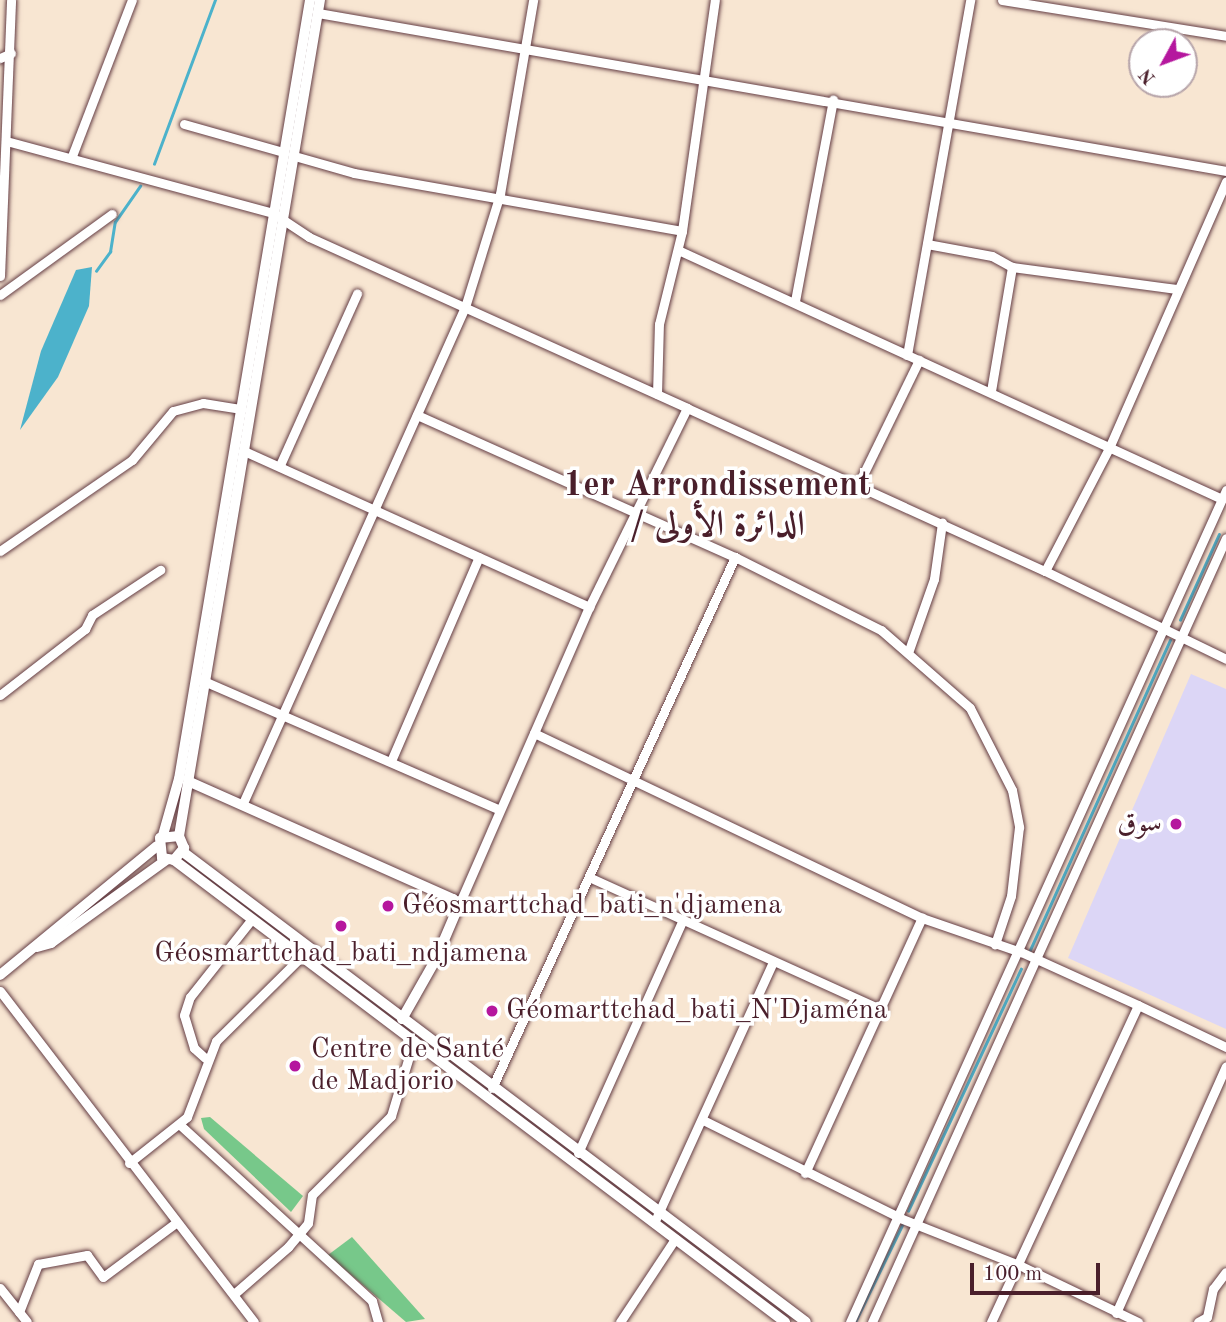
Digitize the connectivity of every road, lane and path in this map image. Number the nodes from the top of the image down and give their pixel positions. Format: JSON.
{"nodes":[{"id":1,"x":11,"y":0,"type":"edge"},
{"id":2,"x":132,"y":0,"type":"edge"},
{"id":3,"x":310,"y":0,"type":"edge"},
{"id":4,"x":320,"y":0,"type":"edge"},
{"id":5,"x":533,"y":0,"type":"edge"},
{"id":6,"x":715,"y":0,"type":"edge"},
{"id":7,"x":970,"y":0,"type":"edge"},
{"id":8,"x":1002,"y":0,"type":"edge"},
{"id":9,"x":318,"y":13,"type":"junction"},
{"id":10,"x":1226,"y":36,"type":"edge"},
{"id":11,"x":526,"y":46,"type":"junction"},
{"id":12,"x":11,"y":53,"type":"junction"},
{"id":13,"x":0,"y":58,"type":"edge"},
{"id":14,"x":703,"y":78,"type":"junction"},
{"id":15,"x":833,"y":100,"type":"junction"},
{"id":16,"x":951,"y":122,"type":"junction"},
{"id":17,"x":184,"y":124,"type":"dead end"},
{"id":18,"x":10,"y":142,"type":"junction"},
{"id":19,"x":283,"y":152,"type":"junction"},
{"id":20,"x":72,"y":156,"type":"junction"},
{"id":21,"x":298,"y":157,"type":"junction"},
{"id":22,"x":1226,"y":171,"type":"edge"},
{"id":23,"x":1226,"y":182,"type":"edge"},
{"id":24,"x":500,"y":194,"type":"junction"},
{"id":25,"x":273,"y":213,"type":"junction"},
{"id":26,"x":112,"y":214,"type":"dead end"},
{"id":27,"x":283,"y":221,"type":"junction"},
{"id":28,"x":682,"y":231,"type":"junction"},
{"id":29,"x":927,"y":244,"type":"junction"},
{"id":30,"x":678,"y":250,"type":"junction"},
{"id":31,"x":1,"y":258,"type":"edge"},
{"id":32,"x":1012,"y":267,"type":"junction"},
{"id":33,"x":0,"y":276,"type":"edge"},
{"id":34,"x":1177,"y":289,"type":"junction"},
{"id":35,"x":357,"y":294,"type":"dead end"},
{"id":36,"x":0,"y":295,"type":"edge"},
{"id":37,"x":795,"y":301,"type":"junction"},
{"id":38,"x":465,"y":307,"type":"junction"},
{"id":39,"x":907,"y":355,"type":"junction"},
{"id":40,"x":919,"y":360,"type":"junction"},
{"id":41,"x":991,"y":391,"type":"junction"},
{"id":42,"x":657,"y":394,"type":"junction"},
{"id":43,"x":687,"y":408,"type":"junction"},
{"id":44,"x":242,"y":409,"type":"junction"},
{"id":45,"x":417,"y":415,"type":"junction"},
{"id":46,"x":1108,"y":448,"type":"junction"},
{"id":47,"x":244,"y":451,"type":"junction"},
{"id":48,"x":280,"y":465,"type":"junction"},
{"id":49,"x":859,"y":482,"type":"junction"},
{"id":50,"x":1224,"y":495,"type":"edge"},
{"id":51,"x":374,"y":511,"type":"junction"},
{"id":52,"x":633,"y":511,"type":"junction"},
{"id":53,"x":942,"y":523,"type":"junction"},
{"id":54,"x":1210,"y":525,"type":"junction"},
{"id":55,"x":1226,"y":536,"type":"edge"},
{"id":56,"x":0,"y":551,"type":"edge"},
{"id":57,"x":480,"y":557,"type":"junction"},
{"id":58,"x":735,"y":557,"type":"junction"},
{"id":59,"x":160,"y":570,"type":"dead end"},
{"id":60,"x":1045,"y":571,"type":"junction"},
{"id":61,"x":589,"y":607,"type":"junction"},
{"id":62,"x":1164,"y":630,"type":"junction"},
{"id":63,"x":1180,"y":636,"type":"junction"},
{"id":64,"x":909,"y":650,"type":"junction"},
{"id":65,"x":1226,"y":659,"type":"edge"},
{"id":66,"x":200,"y":679,"type":"junction"},
{"id":67,"x":0,"y":695,"type":"edge"},
{"id":68,"x":286,"y":712,"type":"junction"},
{"id":69,"x":534,"y":733,"type":"junction"},
{"id":70,"x":391,"y":761,"type":"junction"},
{"id":71,"x":190,"y":782,"type":"junction"},
{"id":72,"x":633,"y":782,"type":"junction"},
{"id":73,"x":243,"y":803,"type":"junction"},
{"id":74,"x":499,"y":809,"type":"junction"},
{"id":75,"x":163,"y":835,"type":"junction"},
{"id":76,"x":179,"y":836,"type":"junction"},
{"id":77,"x":157,"y":846,"type":"junction"},
{"id":78,"x":183,"y":852,"type":"junction"},
{"id":79,"x":170,"y":860,"type":"junction"},
{"id":80,"x":591,"y":877,"type":"junction"},
{"id":81,"x":459,"y":905,"type":"junction"},
{"id":82,"x":922,"y":918,"type":"junction"},
{"id":83,"x":684,"y":919,"type":"junction"},
{"id":84,"x":251,"y":920,"type":"junction"},
{"id":85,"x":995,"y":944,"type":"junction"},
{"id":86,"x":37,"y":947,"type":"junction"},
{"id":87,"x":1021,"y":952,"type":"junction"},
{"id":88,"x":300,"y":958,"type":"junction"},
{"id":89,"x":1035,"y":958,"type":"junction"},
{"id":90,"x":773,"y":962,"type":"junction"},
{"id":91,"x":0,"y":975,"type":"edge"},
{"id":92,"x":0,"y":991,"type":"edge"},
{"id":93,"x":1138,"y":1005,"type":"junction"},
{"id":94,"x":881,"y":1010,"type":"junction"},
{"id":95,"x":402,"y":1019,"type":"junction"},
{"id":96,"x":414,"y":1040,"type":"junction"},
{"id":97,"x":1226,"y":1047,"type":"edge"},
{"id":98,"x":205,"y":1058,"type":"junction"},
{"id":99,"x":1226,"y":1066,"type":"edge"},
{"id":100,"x":492,"y":1088,"type":"junction"},
{"id":101,"x":703,"y":1120,"type":"junction"},
{"id":102,"x":179,"y":1124,"type":"junction"},
{"id":103,"x":578,"y":1153,"type":"junction"},
{"id":104,"x":129,"y":1163,"type":"junction"},
{"id":105,"x":805,"y":1173,"type":"junction"},
{"id":106,"x":656,"y":1218,"type":"junction"},
{"id":107,"x":900,"y":1218,"type":"junction"},
{"id":108,"x":915,"y":1223,"type":"junction"},
{"id":109,"x":174,"y":1224,"type":"junction"},
{"id":110,"x":301,"y":1231,"type":"junction"},
{"id":111,"x":675,"y":1239,"type":"junction"},
{"id":112,"x":1019,"y":1265,"type":"junction"},
{"id":113,"x":1226,"y":1272,"type":"edge"},
{"id":114,"x":0,"y":1288,"type":"edge"},
{"id":115,"x":234,"y":1294,"type":"junction"},
{"id":116,"x":19,"y":1312,"type":"junction"},
{"id":117,"x":1116,"y":1313,"type":"junction"},
{"id":118,"x":27,"y":1322,"type":"edge"},
{"id":119,"x":254,"y":1322,"type":"edge"},
{"id":120,"x":378,"y":1322,"type":"edge"},
{"id":121,"x":620,"y":1322,"type":"edge"},
{"id":122,"x":785,"y":1322,"type":"edge"},
{"id":123,"x":806,"y":1322,"type":"edge"},
{"id":124,"x":850,"y":1322,"type":"edge"},
{"id":125,"x":872,"y":1322,"type":"edge"},
{"id":126,"x":991,"y":1322,"type":"edge"},
{"id":127,"x":1138,"y":1322,"type":"edge"},
{"id":128,"x":1198,"y":1322,"type":"edge"}],
"edges":[{"from":1,"to":12,"type":"street"},
{"from":2,"to":20,"type":"street"},
{"from":3,"to":19,"type":"street"},
{"from":4,"to":9,"type":"street"},
{"from":5,"to":11,"type":"street"},
{"from":6,"to":14,"type":"street"},
{"from":7,"to":16,"type":"street"},
{"from":8,"to":10,"type":"street"},
{"from":9,"to":11,"type":"street"},
{"from":9,"to":21,"type":"street"},
{"from":11,"to":14,"type":"street"},
{"from":11,"to":24,"type":"street"},
{"from":12,"to":13,"type":"street"},
{"from":12,"to":18,"type":"street"},
{"from":14,"to":15,"type":"street"},
{"from":14,"to":28,"type":"street"},
{"from":15,"to":16,"type":"street"},
{"from":15,"to":37,"type":"street"},
{"from":16,"to":22,"type":"street"},
{"from":16,"to":29,"type":"street"},
{"from":17,"to":19,"type":"street"},
{"from":18,"to":20,"type":"street"},
{"from":18,"to":31,"type":"street"},
{"from":19,"to":25,"type":"street"},
{"from":20,"to":25,"type":"street"},
{"from":21,"to":24,"type":"street"},
{"from":21,"to":27,"type":"street"},
{"from":23,"to":34,"type":"street"},
{"from":24,"to":28,"type":"street"},
{"from":24,"to":38,"type":"street"},
{"from":25,"to":27,"type":"street"},
{"from":25,"to":44,"type":"street"},
{"from":26,"to":36,"type":"street"},
{"from":27,"to":38,"type":"street"},
{"from":27,"to":47,"type":"street"},
{"from":28,"to":30,"type":"street"},
{"from":29,"to":32,"type":"street"},
{"from":29,"to":39,"type":"street"},
{"from":30,"to":37,"type":"street"},
{"from":30,"to":42,"type":"street"},
{"from":31,"to":33,"type":"street"},
{"from":32,"to":34,"type":"street"},
{"from":32,"to":41,"type":"street"},
{"from":34,"to":46,"type":"street"},
{"from":35,"to":48,"type":"street"},
{"from":37,"to":39,"type":"street"},
{"from":38,"to":42,"type":"street"},
{"from":38,"to":45,"type":"street"},
{"from":39,"to":40,"type":"street"},
{"from":40,"to":41,"type":"street"},
{"from":40,"to":49,"type":"street"},
{"from":41,"to":46,"type":"street"},
{"from":42,"to":43,"type":"street"},
{"from":43,"to":49,"type":"street"},
{"from":43,"to":52,"type":"street"},
{"from":44,"to":56,"type":"street"},
{"from":44,"to":66,"type":"street"},
{"from":45,"to":51,"type":"street"},
{"from":45,"to":52,"type":"street"},
{"from":46,"to":50,"type":"street"},
{"from":46,"to":60,"type":"street"},
{"from":47,"to":48,"type":"street"},
{"from":47,"to":66,"type":"street"},
{"from":48,"to":51,"type":"street"},
{"from":49,"to":53,"type":"street"},
{"from":50,"to":54,"type":"street"},
{"from":51,"to":57,"type":"street"},
{"from":51,"to":68,"type":"street"},
{"from":52,"to":58,"type":"street"},
{"from":52,"to":61,"type":"street"},
{"from":53,"to":60,"type":"street"},
{"from":53,"to":64,"type":"street"},
{"from":54,"to":55,"type":"street"},
{"from":54,"to":62,"type":"street"},
{"from":55,"to":63,"type":"street"},
{"from":57,"to":61,"type":"street"},
{"from":57,"to":70,"type":"street"},
{"from":58,"to":64,"type":"street"},
{"from":58,"to":72,"type":"street"},
{"from":59,"to":67,"type":"street"},
{"from":60,"to":62,"type":"street"},
{"from":61,"to":69,"type":"street"},
{"from":62,"to":63,"type":"street"},
{"from":62,"to":87,"type":"street"},
{"from":63,"to":65,"type":"street"},
{"from":63,"to":89,"type":"street"},
{"from":64,"to":85,"type":"street"},
{"from":66,"to":68,"type":"street"},
{"from":66,"to":71,"type":"street"},
{"from":66,"to":75,"type":"street"},
{"from":68,"to":70,"type":"street"},
{"from":68,"to":73,"type":"street"},
{"from":69,"to":72,"type":"street"},
{"from":69,"to":74,"type":"street"},
{"from":70,"to":74,"type":"street"},
{"from":71,"to":73,"type":"street"},
{"from":71,"to":76,"type":"street"},
{"from":72,"to":80,"type":"street"},
{"from":72,"to":82,"type":"street"},
{"from":73,"to":81,"type":"street"},
{"from":74,"to":81,"type":"street"},
{"from":75,"to":76,"type":"street"},
{"from":75,"to":77,"type":"street"},
{"from":76,"to":78,"type":"street"},
{"from":77,"to":79,"type":"street"},
{"from":77,"to":86,"type":"street"},
{"from":78,"to":79,"type":"street"},
{"from":78,"to":95,"type":"street"},
{"from":79,"to":84,"type":"street"},
{"from":79,"to":86,"type":"street"},
{"from":80,"to":83,"type":"street"},
{"from":80,"to":100,"type":"street"},
{"from":81,"to":95,"type":"street"},
{"from":82,"to":85,"type":"street"},
{"from":82,"to":94,"type":"street"},
{"from":83,"to":90,"type":"street"},
{"from":83,"to":103,"type":"street"},
{"from":84,"to":88,"type":"street"},
{"from":84,"to":98,"type":"street"},
{"from":85,"to":87,"type":"street"},
{"from":86,"to":91,"type":"street"},
{"from":87,"to":89,"type":"street"},
{"from":87,"to":107,"type":"street"},
{"from":88,"to":96,"type":"street"},
{"from":88,"to":98,"type":"street"},
{"from":89,"to":93,"type":"street"},
{"from":89,"to":108,"type":"street"},
{"from":90,"to":94,"type":"street"},
{"from":90,"to":101,"type":"street"},
{"from":92,"to":104,"type":"street"},
{"from":93,"to":97,"type":"street"},
{"from":93,"to":112,"type":"street"},
{"from":94,"to":105,"type":"street"},
{"from":95,"to":100,"type":"street"},
{"from":96,"to":106,"type":"street"},
{"from":96,"to":110,"type":"street"},
{"from":98,"to":102,"type":"street"},
{"from":99,"to":117,"type":"street"},
{"from":100,"to":103,"type":"street"},
{"from":101,"to":105,"type":"street"},
{"from":101,"to":106,"type":"street"},
{"from":102,"to":104,"type":"street"},
{"from":102,"to":110,"type":"street"},
{"from":103,"to":106,"type":"street"},
{"from":104,"to":109,"type":"street"},
{"from":105,"to":107,"type":"street"},
{"from":106,"to":111,"type":"street"},
{"from":106,"to":123,"type":"street"},
{"from":107,"to":108,"type":"street"},
{"from":107,"to":124,"type":"street"},
{"from":108,"to":112,"type":"street"},
{"from":108,"to":125,"type":"street"},
{"from":109,"to":115,"type":"street"},
{"from":109,"to":116,"type":"street"},
{"from":110,"to":115,"type":"street"},
{"from":110,"to":120,"type":"street"},
{"from":111,"to":121,"type":"street"},
{"from":111,"to":122,"type":"street"},
{"from":112,"to":117,"type":"street"},
{"from":112,"to":126,"type":"street"},
{"from":113,"to":128,"type":"street"},
{"from":114,"to":116,"type":"street"},
{"from":115,"to":119,"type":"street"},
{"from":116,"to":118,"type":"street"},
{"from":117,"to":127,"type":"street"}]}
